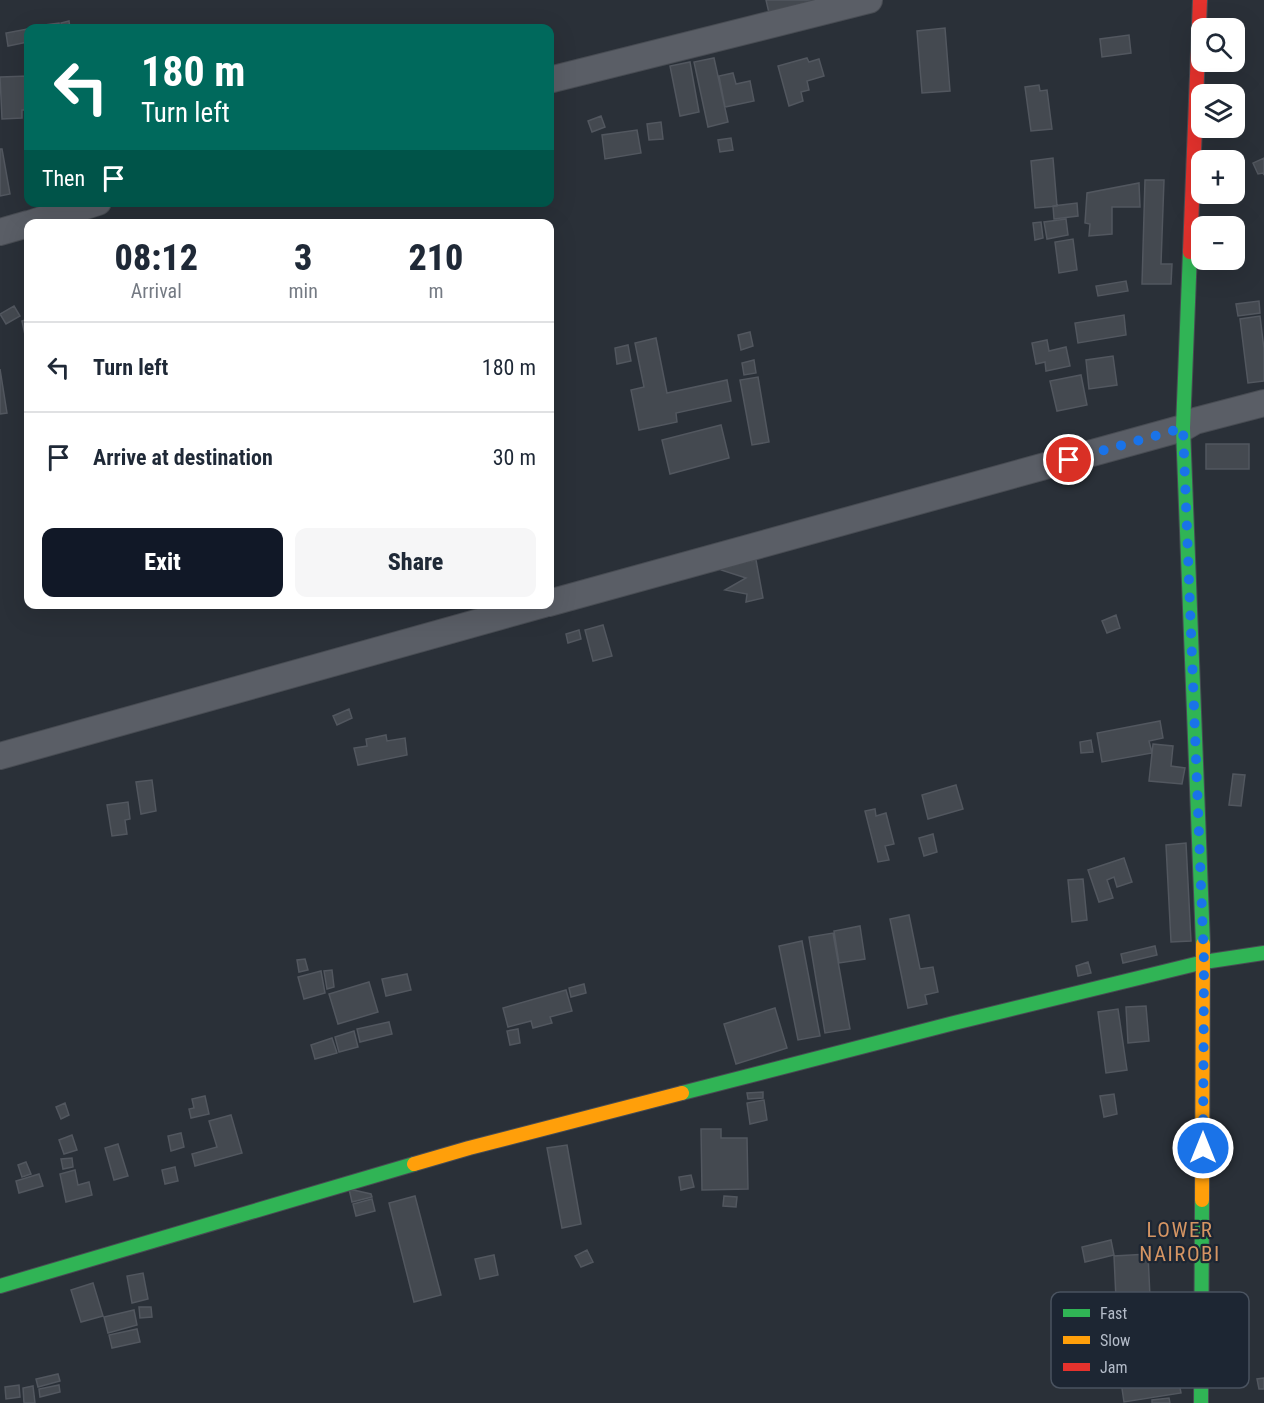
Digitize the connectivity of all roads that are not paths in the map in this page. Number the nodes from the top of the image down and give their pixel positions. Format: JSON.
{"nodes":[{"id":1,"x":869,"y":0,"type":"edge"},
{"id":2,"x":1200,"y":0,"type":"edge"},
{"id":3,"x":554,"y":79,"type":"edge"},
{"id":4,"x":82,"y":207,"type":"edge"},
{"id":5,"x":45,"y":219,"type":"edge"},
{"id":6,"x":24,"y":225,"type":"edge"},
{"id":7,"x":0,"y":232,"type":"edge"},
{"id":8,"x":1264,"y":403,"type":"edge"},
{"id":9,"x":1183,"y":428,"type":"junction"},
{"id":10,"x":554,"y":602,"type":"edge"},
{"id":11,"x":526,"y":609,"type":"edge"},
{"id":12,"x":0,"y":756,"type":"edge"},
{"id":13,"x":1264,"y":953,"type":"edge"},
{"id":14,"x":1204,"y":962,"type":"junction"},
{"id":15,"x":0,"y":1286,"type":"edge"},
{"id":16,"x":1202,"y":1292,"type":"edge"},
{"id":17,"x":1201,"y":1388,"type":"edge"},
{"id":18,"x":1201,"y":1403,"type":"edge"}],
"edges":[{"from":1,"to":3,"type":"street"},
{"from":2,"to":9,"type":"street"},
{"from":4,"to":5,"type":"street"},
{"from":6,"to":7,"type":"street"},
{"from":8,"to":9,"type":"street"},
{"from":9,"to":10,"type":"street"},
{"from":9,"to":14,"type":"street"},
{"from":11,"to":12,"type":"street"},
{"from":13,"to":14,"type":"street"},
{"from":14,"to":15,"type":"street"},
{"from":14,"to":16,"type":"street"},
{"from":17,"to":18,"type":"street"}]}
